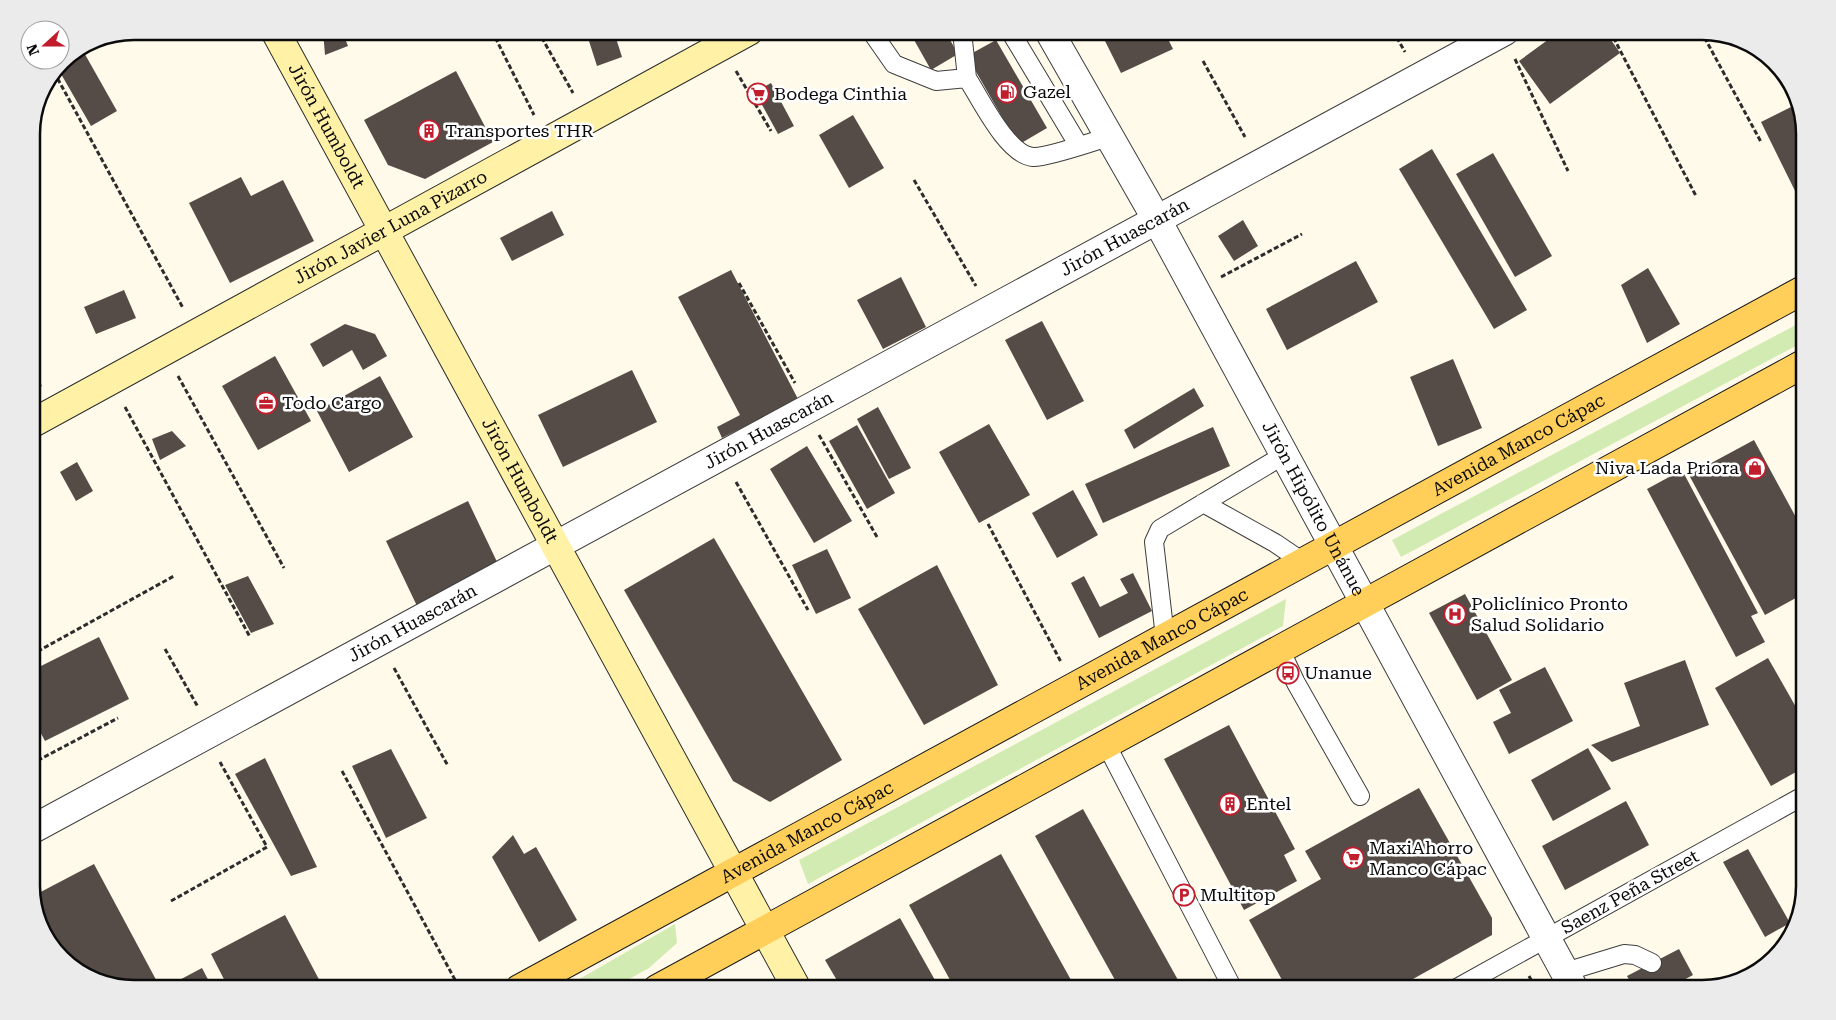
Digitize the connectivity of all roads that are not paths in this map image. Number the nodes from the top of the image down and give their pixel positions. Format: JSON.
{"nodes":[{"id":1,"x":280,"y":40,"type":"edge"},
{"id":2,"x":733,"y":40,"type":"edge"},
{"id":3,"x":877,"y":40,"type":"edge"},
{"id":4,"x":963,"y":40,"type":"edge"},
{"id":5,"x":1015,"y":40,"type":"edge"},
{"id":6,"x":1054,"y":40,"type":"edge"},
{"id":7,"x":1489,"y":40,"type":"edge"},
{"id":8,"x":967,"y":78,"type":"junction"},
{"id":9,"x":1108,"y":137,"type":"junction"},
{"id":10,"x":1079,"y":146,"type":"junction"},
{"id":11,"x":1157,"y":220,"type":"junction"},
{"id":12,"x":384,"y":231,"type":"junction"},
{"id":13,"x":1796,"y":294,"type":"edge"},
{"id":14,"x":1796,"y":372,"type":"edge"},
{"id":15,"x":40,"y":420,"type":"edge"},
{"id":16,"x":1284,"y":455,"type":"junction"},
{"id":17,"x":1203,"y":503,"type":"junction"},
{"id":18,"x":1335,"y":545,"type":"junction"},
{"id":19,"x":556,"y":546,"type":"junction"},
{"id":20,"x":1303,"y":562,"type":"junction"},
{"id":21,"x":1365,"y":603,"type":"junction"},
{"id":22,"x":1165,"y":638,"type":"junction"},
{"id":23,"x":1280,"y":649,"type":"junction"},
{"id":24,"x":1106,"y":744,"type":"junction"},
{"id":25,"x":1360,"y":796,"type":"dead end"},
{"id":26,"x":1796,"y":800,"type":"edge"},
{"id":27,"x":40,"y":826,"type":"edge"},
{"id":28,"x":734,"y":872,"type":"junction"},
{"id":29,"x":766,"y":930,"type":"junction"},
{"id":30,"x":1546,"y":939,"type":"junction"},
{"id":31,"x":1652,"y":963,"type":"dead end"},
{"id":32,"x":536,"y":980,"type":"edge"},
{"id":33,"x":674,"y":980,"type":"edge"},
{"id":34,"x":793,"y":980,"type":"edge"},
{"id":35,"x":1228,"y":980,"type":"edge"},
{"id":36,"x":1471,"y":980,"type":"edge"},
{"id":37,"x":1568,"y":980,"type":"edge"},
{"id":38,"x":1571,"y":980,"type":"edge"}],
"edges":[{"from":1,"to":12,"type":"street","name":"Jirón Humboldt"},
{"from":2,"to":12,"type":"street","name":"Jirón Javier Luna Pizarro"},
{"from":3,"to":8,"type":"lane"},
{"from":4,"to":8,"type":"lane"},
{"from":5,"to":10,"type":"lane"},
{"from":6,"to":9,"type":"street","name":"Jirón Hipólito Unánue"},
{"from":7,"to":11,"type":"street","name":"Jirón Huascarán"},
{"from":8,"to":10,"type":"lane"},
{"from":9,"to":10,"type":"lane"},
{"from":9,"to":11,"type":"street","name":"Jirón Hipólito Unánue"},
{"from":11,"to":16,"type":"street","name":"Jirón Hipólito Unánue"},
{"from":11,"to":19,"type":"street","name":"Jirón Huascarán"},
{"from":12,"to":15,"type":"street","name":"Jirón Javier Luna Pizarro"},
{"from":12,"to":19,"type":"street","name":"Jirón Humboldt"},
{"from":13,"to":18,"type":"main road","name":"Avenida Manco Cápac"},
{"from":14,"to":21,"type":"main road"},
{"from":16,"to":17,"type":"lane"},
{"from":16,"to":18,"type":"street","name":"Jirón Hipólito Unánue"},
{"from":17,"to":20,"type":"lane"},
{"from":17,"to":22,"type":"lane"},
{"from":18,"to":20,"type":"main road","name":"Avenida Manco Cápac"},
{"from":18,"to":21,"type":"street","name":"Jirón Hipólito Unánue"},
{"from":19,"to":27,"type":"street","name":"Jirón Huascarán"},
{"from":19,"to":28,"type":"street","name":"Jirón Humboldt"},
{"from":20,"to":22,"type":"main road","name":"Avenida Manco Cápac"},
{"from":21,"to":23,"type":"main road"},
{"from":21,"to":30,"type":"street","name":"Jirón Hipólito Unánue"},
{"from":22,"to":28,"type":"main road","name":"Avenida Manco Cápac"},
{"from":23,"to":24,"type":"main road"},
{"from":23,"to":25,"type":"lane"},
{"from":24,"to":29,"type":"main road"},
{"from":24,"to":35,"type":"lane"},
{"from":26,"to":30,"type":"lane","name":"Saenz Peña Street"},
{"from":28,"to":29,"type":"street","name":"Jirón Humboldt"},
{"from":28,"to":32,"type":"main road","name":"Avenida Manco Cápac"},
{"from":29,"to":33,"type":"main road"},
{"from":29,"to":34,"type":"street","name":"Jirón Humboldt"},
{"from":30,"to":36,"type":"lane","name":"Saenz Peña Street"},
{"from":30,"to":37,"type":"street","name":"Jirón Hipólito Unánue"},
{"from":31,"to":38,"type":"lane"}]}
